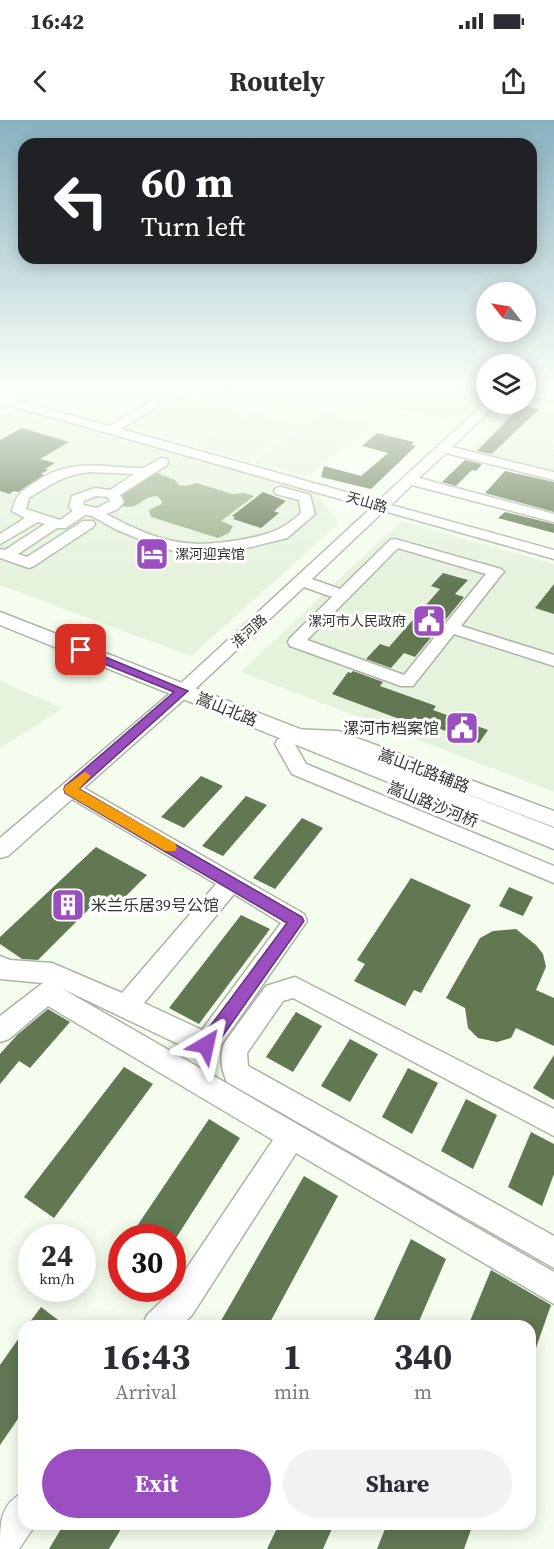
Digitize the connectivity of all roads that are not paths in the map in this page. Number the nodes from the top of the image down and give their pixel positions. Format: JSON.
{"nodes":[{"id":1,"x":153,"y":451,"type":"edge"},
{"id":2,"x":440,"y":451,"type":"edge"},
{"id":3,"x":454,"y":451,"type":"edge"},
{"id":4,"x":166,"y":457,"type":"junction"},
{"id":5,"x":139,"y":471,"type":"junction"},
{"id":6,"x":554,"y":476,"type":"edge"},
{"id":7,"x":410,"y":480,"type":"junction"},
{"id":8,"x":107,"y":503,"type":"junction"},
{"id":9,"x":382,"y":506,"type":"junction"},
{"id":10,"x":82,"y":511,"type":"junction"},
{"id":11,"x":36,"y":517,"type":"junction"},
{"id":12,"x":554,"y":518,"type":"edge"},
{"id":13,"x":56,"y":524,"type":"junction"},
{"id":14,"x":0,"y":540,"type":"edge"},
{"id":15,"x":4,"y":554,"type":"edge"},
{"id":16,"x":554,"y":555,"type":"edge"},
{"id":17,"x":303,"y":581,"type":"junction"},
{"id":18,"x":343,"y":595,"type":"junction"},
{"id":19,"x":0,"y":618,"type":"edge"},
{"id":20,"x":451,"y":628,"type":"junction"},
{"id":21,"x":0,"y":631,"type":"edge"},
{"id":22,"x":554,"y":661,"type":"edge"},
{"id":23,"x":178,"y":696,"type":"junction"},
{"id":24,"x":288,"y":740,"type":"junction"},
{"id":25,"x":316,"y":751,"type":"junction"},
{"id":26,"x":70,"y":789,"type":"junction"},
{"id":27,"x":554,"y":819,"type":"edge"},
{"id":28,"x":554,"y":839,"type":"edge"},
{"id":29,"x":0,"y":850,"type":"edge"},
{"id":30,"x":554,"y":852,"type":"edge"},
{"id":31,"x":554,"y":875,"type":"edge"},
{"id":32,"x":231,"y":882,"type":"junction"},
{"id":33,"x":0,"y":966,"type":"edge"},
{"id":34,"x":126,"y":1006,"type":"junction"},
{"id":35,"x":0,"y":1031,"type":"edge"},
{"id":36,"x":554,"y":1123,"type":"edge"},
{"id":37,"x":291,"y":1137,"type":"junction"},
{"id":38,"x":554,"y":1253,"type":"edge"},
{"id":39,"x":554,"y":1289,"type":"edge"},
{"id":40,"x":165,"y":1320,"type":"edge"},
{"id":41,"x":18,"y":1519,"type":"edge"},
{"id":42,"x":0,"y":1546,"type":"edge"}],
"edges":[{"from":1,"to":4,"type":"street","name":"天山路"},
{"from":2,"to":7,"type":"street","name":"淮河路"},
{"from":3,"to":6,"type":"street"},
{"from":4,"to":5,"type":"street"},
{"from":4,"to":8,"type":"street"},
{"from":4,"to":8,"type":"street"},
{"from":4,"to":9,"type":"street","name":"天山路"},
{"from":5,"to":8,"type":"street"},
{"from":5,"to":11,"type":"street"},
{"from":7,"to":9,"type":"street","name":"淮河路"},
{"from":7,"to":12,"type":"street"},
{"from":8,"to":10,"type":"street"},
{"from":8,"to":10,"type":"street"},
{"from":8,"to":15,"type":"street"},
{"from":9,"to":16,"type":"street","name":"天山路"},
{"from":9,"to":17,"type":"street","name":"淮河路"},
{"from":10,"to":13,"type":"street"},
{"from":11,"to":13,"type":"street"},
{"from":11,"to":14,"type":"street"},
{"from":13,"to":15,"type":"street"},
{"from":17,"to":18,"type":"street"},
{"from":17,"to":23,"type":"street","name":"淮河路"},
{"from":18,"to":20,"type":"street"},
{"from":18,"to":20,"type":"street"},
{"from":19,"to":23,"type":"main road","name":"嵩山北路"},
{"from":20,"to":22,"type":"street"},
{"from":21,"to":23,"type":"main road","name":"嵩山北路"},
{"from":23,"to":24,"type":"main road","name":"嵩山北路"},
{"from":23,"to":26,"type":"street","name":"淮河路"},
{"from":24,"to":25,"type":"main road","name":"嵩山北路"},
{"from":24,"to":27,"type":"street","name":"嵩山北路辅路"},
{"from":24,"to":31,"type":"street"},
{"from":25,"to":28,"type":"main road","name":"嵩山路沙河桥"},
{"from":25,"to":30,"type":"main road","name":"嵩山路沙河桥"},
{"from":26,"to":29,"type":"street","name":"淮河路"},
{"from":26,"to":32,"type":"street"},
{"from":32,"to":34,"type":"street"},
{"from":32,"to":34,"type":"street"},
{"from":33,"to":34,"type":"street"},
{"from":35,"to":37,"type":"street"},
{"from":36,"to":38,"type":"street"},
{"from":37,"to":39,"type":"street"},
{"from":37,"to":40,"type":"street"},
{"from":41,"to":42,"type":"street"}]}
